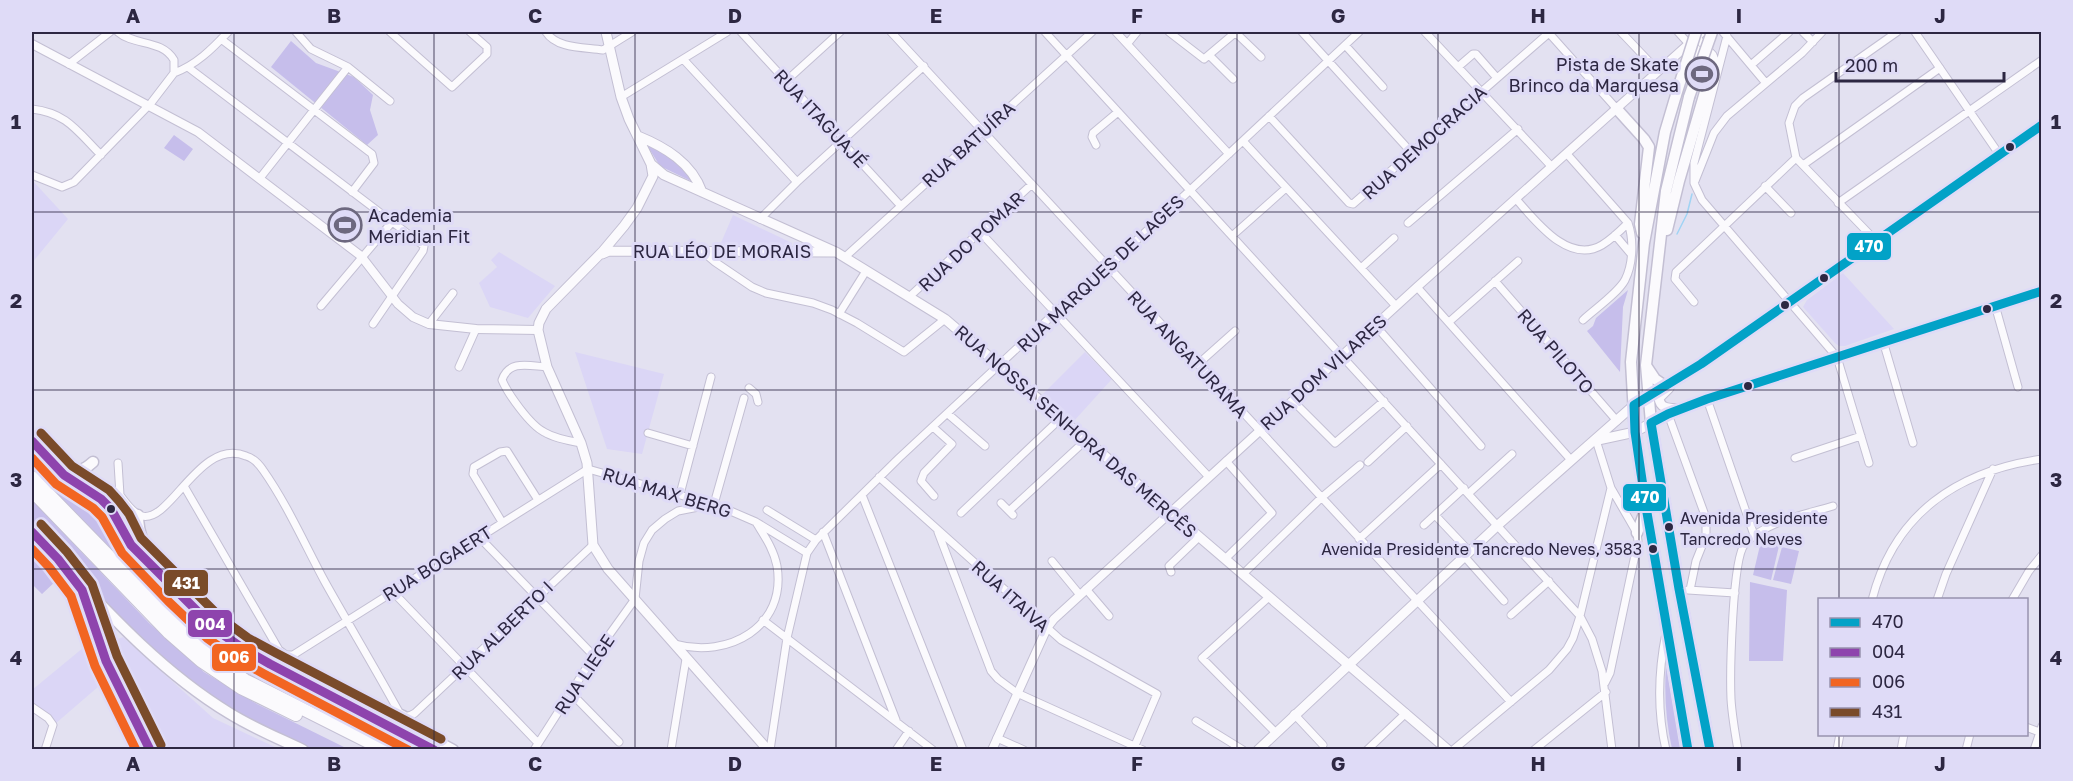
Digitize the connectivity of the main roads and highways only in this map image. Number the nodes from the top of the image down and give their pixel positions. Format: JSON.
{"nodes":[{"id":1,"x":606,"y":32,"type":"edge"},
{"id":2,"x":1712,"y":32,"type":"edge"},
{"id":3,"x":1696,"y":36,"type":"edge"},
{"id":4,"x":1616,"y":108,"type":"road end"},
{"id":5,"x":2042,"y":125,"type":"edge"},
{"id":6,"x":638,"y":136,"type":"junction"},
{"id":7,"x":651,"y":164,"type":"junction"},
{"id":8,"x":664,"y":175,"type":"junction"},
{"id":9,"x":653,"y":176,"type":"junction"},
{"id":10,"x":702,"y":192,"type":"junction"},
{"id":11,"x":808,"y":240,"type":"junction"},
{"id":12,"x":612,"y":241,"type":"junction"},
{"id":13,"x":1644,"y":243,"type":"junction"},
{"id":14,"x":609,"y":251,"type":"junction"},
{"id":15,"x":802,"y":252,"type":"junction"},
{"id":16,"x":840,"y":255,"type":"junction"},
{"id":17,"x":1659,"y":255,"type":"junction"},
{"id":18,"x":597,"y":257,"type":"junction"},
{"id":19,"x":1646,"y":365,"type":"junction"},
{"id":20,"x":1682,"y":377,"type":"junction"},
{"id":21,"x":1665,"y":386,"type":"junction"},
{"id":22,"x":1648,"y":394,"type":"junction"},
{"id":23,"x":1634,"y":405,"type":"junction"},
{"id":24,"x":1680,"y":409,"type":"road end"},
{"id":25,"x":1652,"y":423,"type":"junction"},
{"id":26,"x":1635,"y":432,"type":"junction"},
{"id":27,"x":1596,"y":440,"type":"junction"},
{"id":28,"x":32,"y":441,"type":"edge"},
{"id":29,"x":49,"y":459,"type":"junction"},
{"id":30,"x":93,"y":462,"type":"dead end"},
{"id":31,"x":32,"y":477,"type":"edge"},
{"id":32,"x":32,"y":491,"type":"edge"},
{"id":33,"x":1646,"y":507,"type":"junction"},
{"id":34,"x":138,"y":514,"type":"road end"},
{"id":35,"x":32,"y":532,"type":"edge"},
{"id":36,"x":1637,"y":537,"type":"road end"},
{"id":37,"x":177,"y":593,"type":"junction"},
{"id":38,"x":1349,"y":664,"type":"junction"},
{"id":39,"x":363,"y":713,"type":"junction"},
{"id":40,"x":1275,"y":732,"type":"junction"},
{"id":41,"x":303,"y":750,"type":"edge"},
{"id":42,"x":367,"y":750,"type":"edge"},
{"id":43,"x":384,"y":750,"type":"edge"},
{"id":44,"x":435,"y":750,"type":"edge"},
{"id":45,"x":453,"y":750,"type":"edge"},
{"id":46,"x":769,"y":750,"type":"edge"},
{"id":47,"x":1252,"y":750,"type":"edge"},
{"id":48,"x":1258,"y":750,"type":"edge"},
{"id":49,"x":1448,"y":750,"type":"edge"},
{"id":50,"x":1688,"y":750,"type":"edge"},
{"id":51,"x":1710,"y":750,"type":"edge"}],
"edges":[{"from":1,"to":6,"type":"main road"},
{"from":2,"to":17,"type":"highway","bridge":true},
{"from":3,"to":13,"type":"highway","bridge":true},
{"from":3,"to":17,"type":"highway"},
{"from":4,"to":13,"type":"highway"},
{"from":5,"to":20,"type":"main road"},
{"from":6,"to":7,"type":"main road"},
{"from":6,"to":10,"type":"main road"},
{"from":7,"to":8,"type":"main road","name":"RUA NOSSA SENHORA DAS MERCÊS"},
{"from":7,"to":9,"type":"main road"},
{"from":8,"to":9,"type":"main road","name":"RUA NOSSA SENHORA DAS MERCÊS"},
{"from":8,"to":10,"type":"main road","name":"RUA NOSSA SENHORA DAS MERCÊS"},
{"from":9,"to":12,"type":"main road"},
{"from":10,"to":11,"type":"main road","name":"RUA NOSSA SENHORA DAS MERCÊS"},
{"from":11,"to":15,"type":"main road"},
{"from":11,"to":16,"type":"main road","name":"RUA NOSSA SENHORA DAS MERCÊS"},
{"from":12,"to":14,"type":"main road","name":"RUA LÉO DE MORAIS"},
{"from":12,"to":18,"type":"main road"},
{"from":13,"to":23,"type":"highway"},
{"from":14,"to":15,"type":"main road","name":"RUA LÉO DE MORAIS"},
{"from":14,"to":18,"type":"main road","name":"RUA LÉO DE MORAIS"},
{"from":15,"to":16,"type":"main road","name":"RUA LÉO DE MORAIS"},
{"from":16,"to":38,"type":"main road","name":"RUA NOSSA SENHORA DAS MERCÊS"},
{"from":17,"to":19,"type":"highway"},
{"from":18,"to":46,"type":"main road"},
{"from":19,"to":21,"type":"highway"},
{"from":19,"to":22,"type":"highway"},
{"from":20,"to":21,"type":"main road"},
{"from":20,"to":24,"type":"main road"},
{"from":21,"to":22,"type":"main road"},
{"from":22,"to":23,"type":"main road"},
{"from":22,"to":25,"type":"highway"},
{"from":23,"to":26,"type":"highway"},
{"from":23,"to":27,"type":"main road"},
{"from":25,"to":26,"type":"main road"},
{"from":25,"to":51,"type":"highway"},
{"from":26,"to":27,"type":"main road"},
{"from":26,"to":33,"type":"highway"},
{"from":27,"to":38,"type":"main road"},
{"from":28,"to":29,"type":"highway"},
{"from":29,"to":30,"type":"highway"},
{"from":29,"to":37,"type":"highway"},
{"from":31,"to":43,"type":"highway"},
{"from":32,"to":42,"type":"highway"},
{"from":33,"to":36,"type":"highway"},
{"from":33,"to":50,"type":"highway"},
{"from":34,"to":37,"type":"highway"},
{"from":35,"to":41,"type":"highway"},
{"from":37,"to":39,"type":"highway"},
{"from":38,"to":40,"type":"main road"},
{"from":38,"to":49,"type":"main road","name":"RUA NOSSA SENHORA DAS MERCÊS"},
{"from":39,"to":44,"type":"highway"},
{"from":39,"to":45,"type":"highway"},
{"from":40,"to":47,"type":"main road"},
{"from":40,"to":48,"type":"main road"}]}
